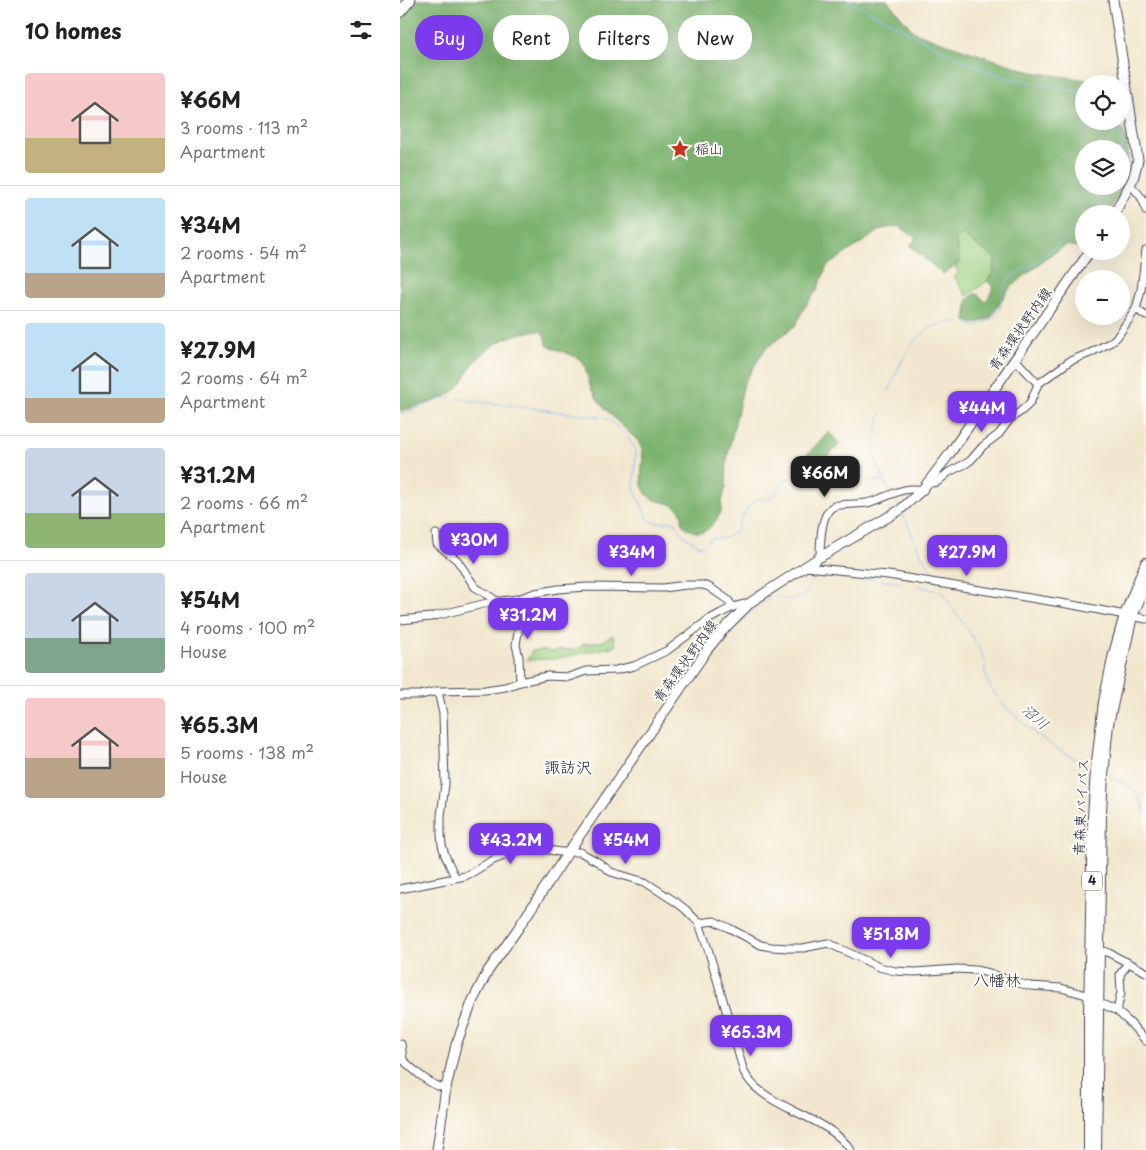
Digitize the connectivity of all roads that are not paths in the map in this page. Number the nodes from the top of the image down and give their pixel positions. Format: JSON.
{"nodes":[{"id":1,"x":410,"y":0,"type":"edge"},
{"id":2,"x":1112,"y":0,"type":"edge"},
{"id":3,"x":400,"y":12,"type":"edge"},
{"id":4,"x":1130,"y":186,"type":"joint"},
{"id":5,"x":1146,"y":206,"type":"edge"},
{"id":6,"x":1146,"y":210,"type":"edge"},
{"id":7,"x":1146,"y":250,"type":"edge"},
{"id":8,"x":1084,"y":260,"type":"edge"},
{"id":9,"x":1136,"y":309,"type":"junction"},
{"id":10,"x":1146,"y":316,"type":"edge"},
{"id":11,"x":1015,"y":359,"type":"junction"},
{"id":12,"x":1038,"y":384,"type":"junction"},
{"id":13,"x":924,"y":487,"type":"junction"},
{"id":14,"x":436,"y":534,"type":"dead end"},
{"id":15,"x":820,"y":557,"type":"junction"},
{"id":16,"x":1146,"y":563,"type":"edge"},
{"id":17,"x":806,"y":567,"type":"junction"},
{"id":18,"x":1146,"y":583,"type":"edge"},
{"id":19,"x":517,"y":599,"type":"junction"},
{"id":20,"x":497,"y":601,"type":"junction"},
{"id":21,"x":751,"y":602,"type":"junction"},
{"id":22,"x":733,"y":607,"type":"junction"},
{"id":23,"x":1129,"y":616,"type":"junction"},
{"id":24,"x":1146,"y":619,"type":"edge"},
{"id":25,"x":400,"y":620,"type":"edge"},
{"id":26,"x":520,"y":682,"type":"junction"},
{"id":27,"x":438,"y":691,"type":"junction"},
{"id":28,"x":400,"y":695,"type":"edge"},
{"id":29,"x":568,"y":851,"type":"junction"},
{"id":30,"x":455,"y":877,"type":"junction"},
{"id":31,"x":400,"y":889,"type":"edge"},
{"id":32,"x":699,"y":922,"type":"junction"},
{"id":33,"x":1100,"y":951,"type":"junction"},
{"id":34,"x":1127,"y":962,"type":"junction"},
{"id":35,"x":1146,"y":972,"type":"edge"},
{"id":36,"x":1094,"y":999,"type":"junction"},
{"id":37,"x":1117,"y":1011,"type":"junction"},
{"id":38,"x":1146,"y":1041,"type":"edge"},
{"id":39,"x":400,"y":1044,"type":"edge"},
{"id":40,"x":446,"y":1088,"type":"junction"},
{"id":41,"x":437,"y":1150,"type":"edge"},
{"id":42,"x":851,"y":1150,"type":"edge"},
{"id":43,"x":1088,"y":1150,"type":"edge"},
{"id":44,"x":1096,"y":1150,"type":"edge"}],
"edges":[{"from":1,"to":3,"type":"highway"},
{"from":2,"to":4,"type":"main road"},
{"from":4,"to":5,"type":"street"},
{"from":5,"to":6,"type":"street"},
{"from":7,"to":9,"type":"street"},
{"from":8,"to":11,"type":"main road","name":"青森環状野内線"},
{"from":9,"to":10,"type":"street"},
{"from":9,"to":12,"type":"street"},
{"from":11,"to":12,"type":"street"},
{"from":11,"to":13,"type":"main road","name":"青森環状野内線"},
{"from":12,"to":13,"type":"street"},
{"from":13,"to":15,"type":"main road","name":"青森環状野内線"},
{"from":13,"to":15,"type":"street"},
{"from":14,"to":20,"type":"street"},
{"from":15,"to":17,"type":"main road","name":"青森環状野内線"},
{"from":16,"to":23,"type":"highway","name":"青森東バイパス","number":"4"},
{"from":17,"to":21,"type":"main road","name":"青森環状野内線"},
{"from":17,"to":23,"type":"street"},
{"from":18,"to":23,"type":"highway","name":"青森東バイパス","number":"4"},
{"from":19,"to":20,"type":"street"},
{"from":19,"to":22,"type":"street"},
{"from":19,"to":26,"type":"street"},
{"from":20,"to":25,"type":"street"},
{"from":21,"to":22,"type":"street"},
{"from":21,"to":29,"type":"main road","name":"青森環状野内線"},
{"from":22,"to":26,"type":"street"},
{"from":23,"to":24,"type":"street"},
{"from":23,"to":33,"type":"highway","name":"青森東バイパス","number":"4"},
{"from":23,"to":36,"type":"highway","name":"青森東バイパス","number":"4"},
{"from":26,"to":27,"type":"street"},
{"from":27,"to":28,"type":"street"},
{"from":27,"to":30,"type":"street"},
{"from":29,"to":30,"type":"street"},
{"from":29,"to":32,"type":"street"},
{"from":29,"to":40,"type":"main road","name":"青森環状野内線"},
{"from":30,"to":31,"type":"street"},
{"from":32,"to":36,"type":"street"},
{"from":32,"to":42,"type":"street"},
{"from":33,"to":34,"type":"street"},
{"from":33,"to":36,"type":"highway","name":"青森東バイパス","number":"4"},
{"from":34,"to":35,"type":"street"},
{"from":34,"to":37,"type":"street"},
{"from":36,"to":37,"type":"street"},
{"from":36,"to":43,"type":"highway","name":"青森東バイパス","number":"4"},
{"from":36,"to":44,"type":"highway","name":"青森東バイパス","number":"4"},
{"from":37,"to":38,"type":"street"},
{"from":39,"to":40,"type":"street"},
{"from":40,"to":41,"type":"main road","name":"青森環状野内線"}]}
